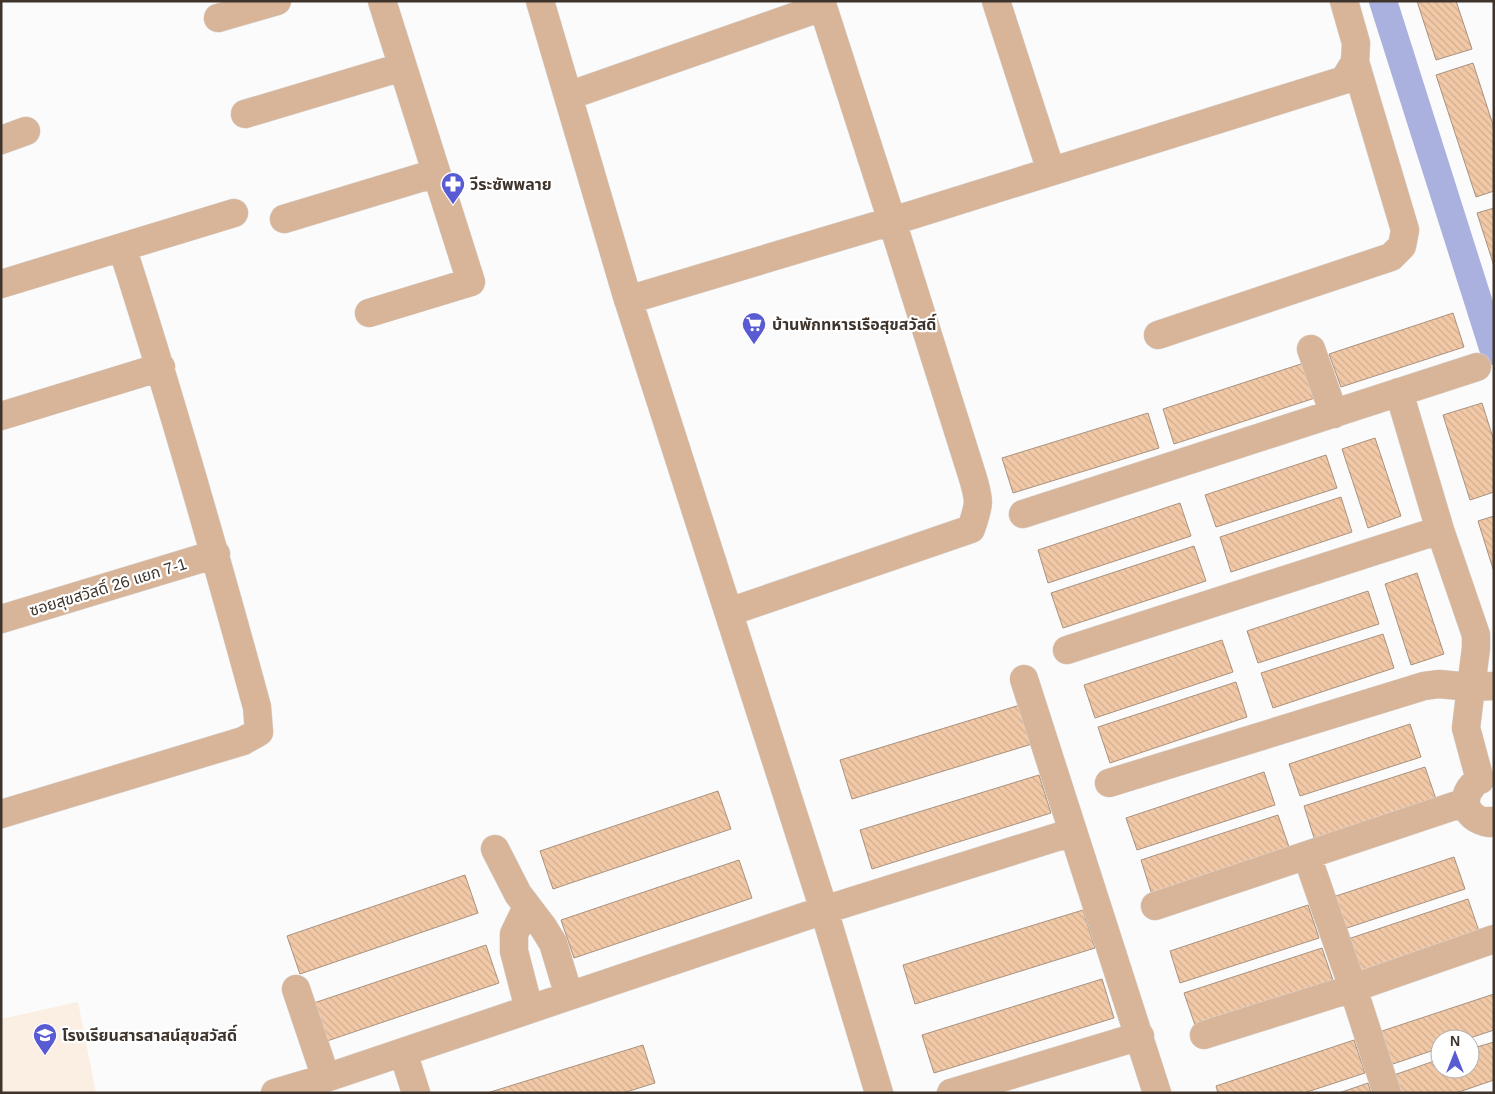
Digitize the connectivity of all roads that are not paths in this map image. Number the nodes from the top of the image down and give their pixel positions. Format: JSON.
{"nodes":[{"id":1,"x":277,"y":1,"type":"edge"},
{"id":2,"x":382,"y":1,"type":"edge"},
{"id":3,"x":540,"y":1,"type":"edge"},
{"id":4,"x":996,"y":1,"type":"edge"},
{"id":5,"x":1344,"y":1,"type":"edge"},
{"id":6,"x":821,"y":4,"type":"edge"},
{"id":7,"x":218,"y":18,"type":"dead end"},
{"id":8,"x":1355,"y":62,"type":"junction"},
{"id":9,"x":402,"y":67,"type":"junction"},
{"id":10,"x":568,"y":96,"type":"junction"},
{"id":11,"x":245,"y":114,"type":"dead end"},
{"id":12,"x":1052,"y":171,"type":"junction"},
{"id":13,"x":436,"y":173,"type":"junction"},
{"id":14,"x":234,"y":213,"type":"dead end"},
{"id":15,"x":284,"y":219,"type":"dead end"},
{"id":16,"x":892,"y":221,"type":"junction"},
{"id":17,"x":122,"y":247,"type":"junction"},
{"id":18,"x":1,"y":284,"type":"edge"},
{"id":19,"x":628,"y":300,"type":"junction"},
{"id":20,"x":369,"y":313,"type":"dead end"},
{"id":21,"x":1158,"y":335,"type":"dead end"},
{"id":22,"x":1311,"y":349,"type":"dead end"},
{"id":23,"x":161,"y":367,"type":"junction"},
{"id":24,"x":1477,"y":367,"type":"dead end"},
{"id":25,"x":1400,"y":392,"type":"junction"},
{"id":26,"x":1334,"y":414,"type":"junction"},
{"id":27,"x":1,"y":416,"type":"edge"},
{"id":28,"x":1023,"y":514,"type":"dead end"},
{"id":29,"x":1440,"y":530,"type":"junction"},
{"id":30,"x":216,"y":554,"type":"junction"},
{"id":31,"x":729,"y":612,"type":"junction"},
{"id":32,"x":1,"y":619,"type":"edge"},
{"id":33,"x":1068,"y":650,"type":"dead end"},
{"id":34,"x":1024,"y":679,"type":"dead end"},
{"id":35,"x":1482,"y":686,"type":"edge"},
{"id":36,"x":1109,"y":783,"type":"dead end"},
{"id":37,"x":1480,"y":787,"type":"edge"},
{"id":38,"x":1,"y":814,"type":"edge"},
{"id":39,"x":1492,"y":827,"type":"edge"},
{"id":40,"x":1073,"y":832,"type":"junction"},
{"id":41,"x":495,"y":849,"type":"dead end"},
{"id":42,"x":1307,"y":856,"type":"junction"},
{"id":43,"x":1154,"y":906,"type":"dead end"},
{"id":44,"x":527,"y":907,"type":"junction"},
{"id":45,"x":824,"y":910,"type":"junction"},
{"id":46,"x":1494,"y":939,"type":"edge"},
{"id":47,"x":1353,"y":988,"type":"junction"},
{"id":48,"x":296,"y":989,"type":"dead end"},
{"id":49,"x":569,"y":996,"type":"junction"},
{"id":50,"x":528,"y":1009,"type":"junction"},
{"id":51,"x":1204,"y":1035,"type":"dead end"},
{"id":52,"x":1140,"y":1036,"type":"junction"},
{"id":53,"x":403,"y":1052,"type":"junction"},
{"id":54,"x":326,"y":1078,"type":"junction"},
{"id":55,"x":275,"y":1093,"type":"edge"},
{"id":56,"x":416,"y":1093,"type":"edge"},
{"id":57,"x":879,"y":1093,"type":"edge"},
{"id":58,"x":951,"y":1093,"type":"edge"},
{"id":59,"x":1157,"y":1093,"type":"edge"},
{"id":60,"x":1387,"y":1093,"type":"edge"}],
"edges":[{"from":1,"to":7,"type":"street"},
{"from":2,"to":9,"type":"street"},
{"from":3,"to":10,"type":"street"},
{"from":4,"to":12,"type":"street"},
{"from":5,"to":8,"type":"street"},
{"from":6,"to":10,"type":"street"},
{"from":6,"to":16,"type":"street"},
{"from":8,"to":12,"type":"street"},
{"from":8,"to":21,"type":"street"},
{"from":9,"to":11,"type":"street"},
{"from":9,"to":13,"type":"street"},
{"from":10,"to":19,"type":"street"},
{"from":12,"to":16,"type":"street"},
{"from":13,"to":15,"type":"street"},
{"from":13,"to":20,"type":"street"},
{"from":14,"to":17,"type":"street"},
{"from":16,"to":19,"type":"street"},
{"from":16,"to":31,"type":"street"},
{"from":17,"to":18,"type":"street"},
{"from":17,"to":23,"type":"street"},
{"from":19,"to":31,"type":"street"},
{"from":22,"to":26,"type":"street"},
{"from":23,"to":27,"type":"street"},
{"from":23,"to":30,"type":"street"},
{"from":24,"to":25,"type":"street"},
{"from":25,"to":26,"type":"street"},
{"from":25,"to":29,"type":"street"},
{"from":26,"to":28,"type":"street"},
{"from":29,"to":33,"type":"street"},
{"from":29,"to":35,"type":"street"},
{"from":30,"to":32,"type":"street","name":"ซอยสุขสวัสดิ์ 26 แยก 7-1"},
{"from":30,"to":38,"type":"street"},
{"from":31,"to":45,"type":"street"},
{"from":34,"to":40,"type":"street"},
{"from":35,"to":36,"type":"street"},
{"from":35,"to":37,"type":"street"},
{"from":37,"to":39,"type":"street"},
{"from":37,"to":42,"type":"street"},
{"from":40,"to":45,"type":"street"},
{"from":40,"to":52,"type":"street"},
{"from":41,"to":44,"type":"street"},
{"from":42,"to":43,"type":"street"},
{"from":42,"to":47,"type":"street"},
{"from":44,"to":49,"type":"street"},
{"from":44,"to":50,"type":"street"},
{"from":45,"to":49,"type":"street"},
{"from":45,"to":57,"type":"street"},
{"from":46,"to":47,"type":"street"},
{"from":47,"to":51,"type":"street"},
{"from":47,"to":60,"type":"street"},
{"from":48,"to":54,"type":"street"},
{"from":49,"to":50,"type":"street"},
{"from":50,"to":53,"type":"street"},
{"from":52,"to":58,"type":"street"},
{"from":52,"to":59,"type":"street"},
{"from":53,"to":54,"type":"street"},
{"from":53,"to":56,"type":"street"},
{"from":54,"to":55,"type":"street"}]}
